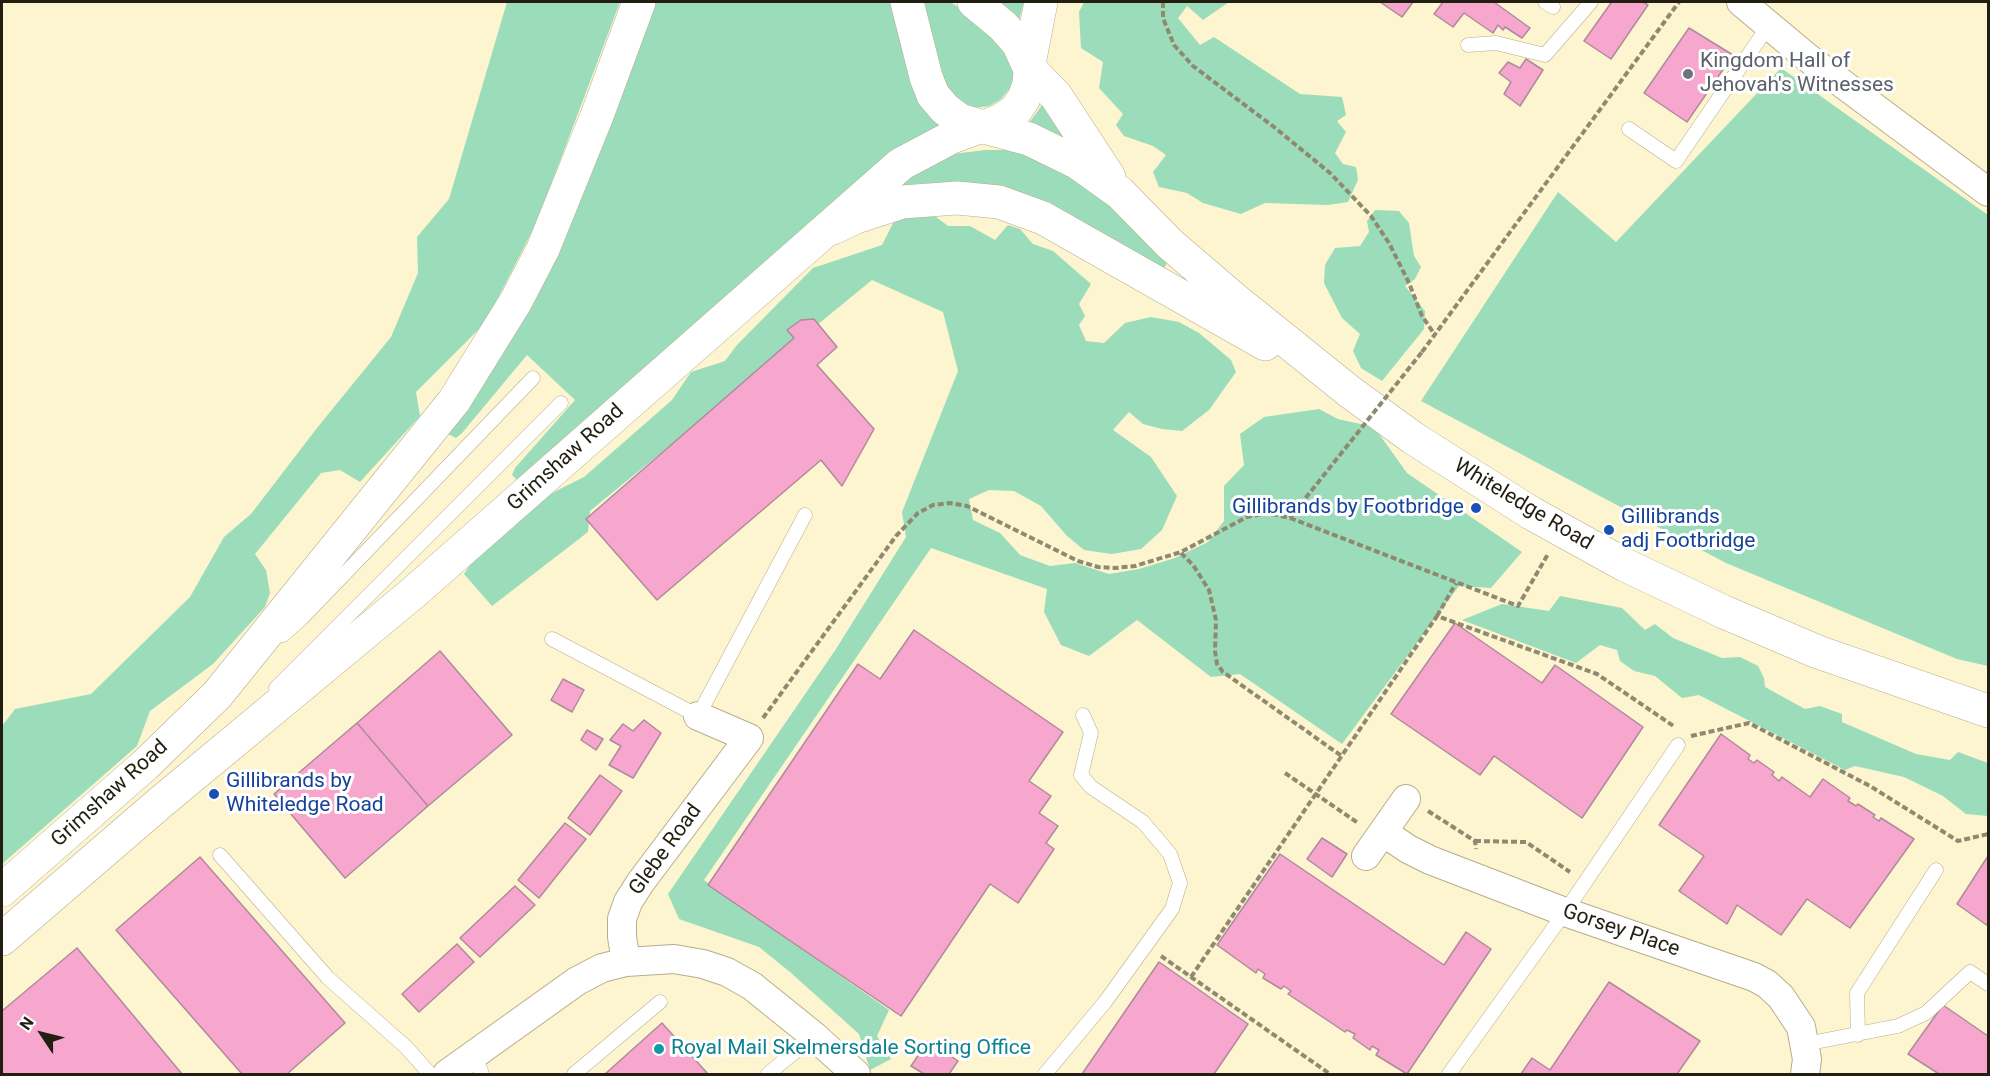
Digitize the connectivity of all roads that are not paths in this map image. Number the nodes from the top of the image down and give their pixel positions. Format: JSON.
{"nodes":[{"id":1,"x":639,"y":2,"type":"edge"},
{"id":2,"x":907,"y":2,"type":"edge"},
{"id":3,"x":974,"y":2,"type":"edge"},
{"id":4,"x":1041,"y":2,"type":"edge"},
{"id":5,"x":1591,"y":2,"type":"edge"},
{"id":6,"x":1741,"y":2,"type":"edge"},
{"id":7,"x":1769,"y":25,"type":"junction"},
{"id":8,"x":1468,"y":45,"type":"dead end"},
{"id":9,"x":1029,"y":66,"type":"junction"},
{"id":10,"x":982,"y":127,"type":"junction"},
{"id":11,"x":1629,"y":129,"type":"dead end"},
{"id":12,"x":1989,"y":192,"type":"edge"},
{"id":13,"x":1120,"y":193,"type":"junction"},
{"id":14,"x":818,"y":237,"type":"junction"},
{"id":15,"x":533,"y":378,"type":"dead end"},
{"id":16,"x":1350,"y":392,"type":"junction"},
{"id":17,"x":561,"y":403,"type":"dead end"},
{"id":18,"x":806,"y":515,"type":"dead end"},
{"id":19,"x":552,"y":639,"type":"dead end"},
{"id":20,"x":217,"y":695,"type":"junction"},
{"id":21,"x":1989,"y":711,"type":"edge"},
{"id":22,"x":1083,"y":715,"type":"dead end"},
{"id":23,"x":698,"y":716,"type":"junction"},
{"id":24,"x":1682,"y":740,"type":"road end"},
{"id":25,"x":1406,"y":799,"type":"road end"},
{"id":26,"x":161,"y":802,"type":"junction"},
{"id":27,"x":220,"y":855,"type":"dead end"},
{"id":28,"x":1936,"y":870,"type":"dead end"},
{"id":29,"x":2,"y":890,"type":"edge"},
{"id":30,"x":1565,"y":912,"type":"junction"},
{"id":31,"x":2,"y":939,"type":"edge"},
{"id":32,"x":626,"y":962,"type":"junction"},
{"id":33,"x":1989,"y":984,"type":"edge"},
{"id":34,"x":660,"y":1002,"type":"dead end"},
{"id":35,"x":1858,"y":1035,"type":"junction"},
{"id":36,"x":814,"y":1036,"type":"junction"},
{"id":37,"x":1804,"y":1044,"type":"junction"},
{"id":38,"x":478,"y":1065,"type":"edge"},
{"id":39,"x":430,"y":1074,"type":"edge"},
{"id":40,"x":447,"y":1074,"type":"edge"},
{"id":41,"x":574,"y":1074,"type":"edge"},
{"id":42,"x":768,"y":1074,"type":"edge"},
{"id":43,"x":856,"y":1074,"type":"edge"},
{"id":44,"x":1045,"y":1074,"type":"edge"},
{"id":45,"x":1449,"y":1074,"type":"edge"},
{"id":46,"x":1805,"y":1074,"type":"edge"}],
"edges":[{"from":1,"to":20,"type":"main road","name":"Grimshaw Road"},
{"from":2,"to":10,"type":"main road","name":"Whiteledge Road"},
{"from":3,"to":9,"type":"main road","name":"Whiteledge Road"},
{"from":4,"to":9,"type":"main road"},
{"from":5,"to":8,"type":"lane"},
{"from":6,"to":7,"type":"street"},
{"from":7,"to":11,"type":"lane"},
{"from":7,"to":12,"type":"street"},
{"from":9,"to":10,"type":"main road","name":"Grimshaw Road"},
{"from":9,"to":13,"type":"main road","name":"Whiteledge Road"},
{"from":10,"to":13,"type":"main road","name":"Whiteledge Road"},
{"from":10,"to":14,"type":"main road","name":"Grimshaw Road"},
{"from":13,"to":16,"type":"main road","name":"Whiteledge Road"},
{"from":14,"to":16,"type":"main road"},
{"from":14,"to":26,"type":"main road","name":"Grimshaw Road"},
{"from":15,"to":20,"type":"lane","name":"Grimshaw Road"},
{"from":16,"to":21,"type":"main road","name":"Whiteledge Road"},
{"from":17,"to":26,"type":"lane","name":"Grimshaw Road"},
{"from":18,"to":23,"type":"lane"},
{"from":19,"to":23,"type":"lane"},
{"from":20,"to":29,"type":"main road","name":"Grimshaw Road"},
{"from":22,"to":44,"type":"lane"},
{"from":23,"to":32,"type":"street","name":"Glebe Road"},
{"from":24,"to":30,"type":"lane"},
{"from":25,"to":30,"type":"street","name":"Gorsey Place"},
{"from":26,"to":31,"type":"main road","name":"Grimshaw Road"},
{"from":27,"to":39,"type":"lane"},
{"from":28,"to":35,"type":"lane"},
{"from":30,"to":37,"type":"street","name":"Gorsey Place"},
{"from":30,"to":45,"type":"lane"},
{"from":32,"to":36,"type":"street"},
{"from":32,"to":38,"type":"street"},
{"from":33,"to":35,"type":"lane"},
{"from":34,"to":41,"type":"lane"},
{"from":35,"to":37,"type":"lane"},
{"from":36,"to":42,"type":"lane"},
{"from":36,"to":43,"type":"street"},
{"from":37,"to":46,"type":"street","name":"Gorsey Place"},
{"from":38,"to":40,"type":"street"}]}
